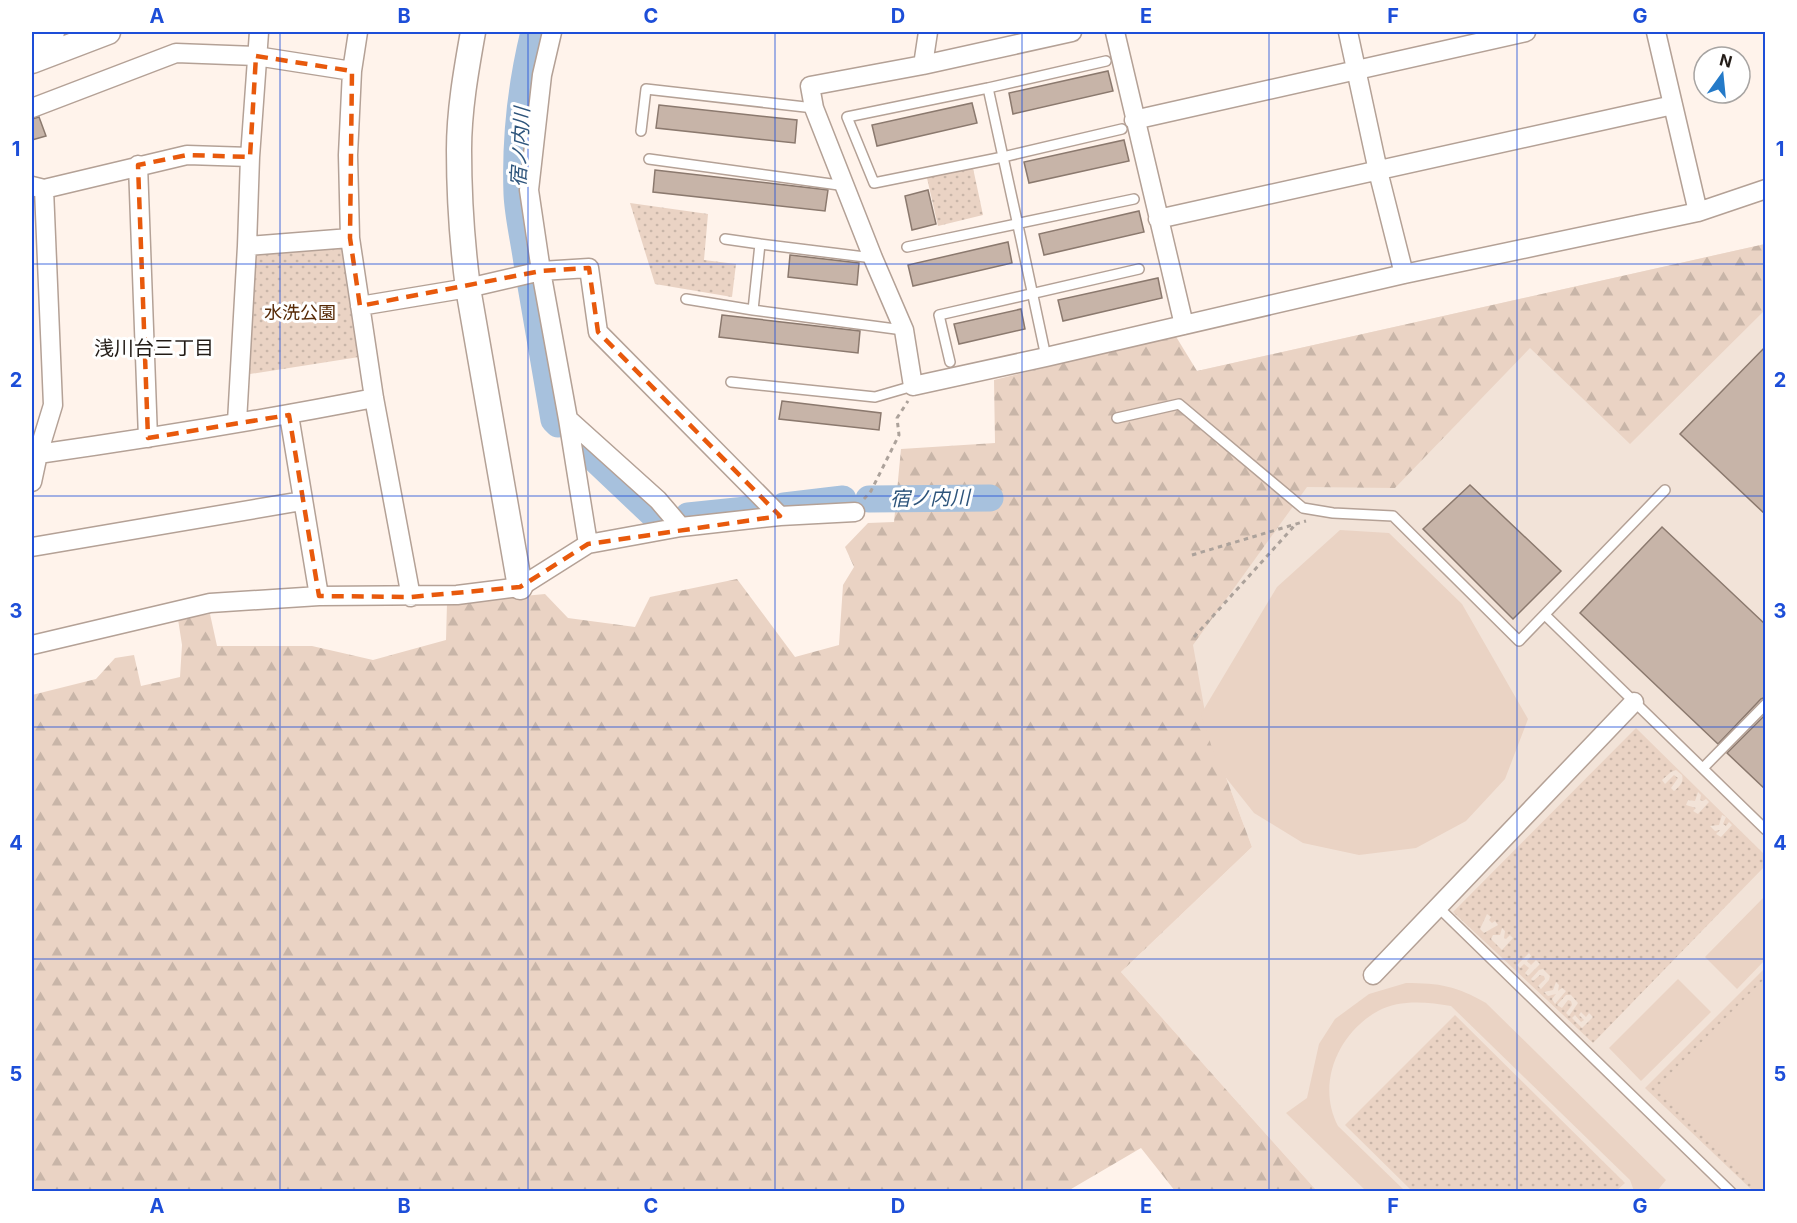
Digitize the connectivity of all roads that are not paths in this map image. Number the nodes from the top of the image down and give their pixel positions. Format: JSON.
{"nodes":[{"id":1,"x":52,"y":32,"type":"edge"},
{"id":2,"x":108,"y":32,"type":"edge"},
{"id":3,"x":259,"y":32,"type":"edge"},
{"id":4,"x":358,"y":32,"type":"edge"},
{"id":5,"x":473,"y":32,"type":"edge"},
{"id":6,"x":552,"y":32,"type":"edge"},
{"id":7,"x":928,"y":32,"type":"edge"},
{"id":8,"x":1072,"y":32,"type":"edge"},
{"id":9,"x":1115,"y":32,"type":"edge"},
{"id":10,"x":1348,"y":32,"type":"edge"},
{"id":11,"x":1526,"y":32,"type":"edge"},
{"id":12,"x":1656,"y":32,"type":"edge"},
{"id":13,"x":32,"y":38,"type":"edge"},
{"id":14,"x":1008,"y":39,"type":"edge"},
{"id":15,"x":256,"y":56,"type":"junction"},
{"id":16,"x":32,"y":61,"type":"edge"},
{"id":17,"x":1106,"y":61,"type":"dead end"},
{"id":18,"x":922,"y":65,"type":"junction"},
{"id":19,"x":1355,"y":70,"type":"junction"},
{"id":20,"x":352,"y":71,"type":"junction"},
{"id":21,"x":987,"y":88,"type":"junction"},
{"id":22,"x":1672,"y":105,"type":"junction"},
{"id":23,"x":32,"y":108,"type":"edge"},
{"id":24,"x":814,"y":108,"type":"junction"},
{"id":25,"x":1128,"y":124,"type":"junction"},
{"id":26,"x":641,"y":131,"type":"dead end"},
{"id":27,"x":249,"y":157,"type":"junction"},
{"id":28,"x":1003,"y":157,"type":"junction"},
{"id":29,"x":649,"y":159,"type":"dead end"},
{"id":30,"x":138,"y":165,"type":"junction"},
{"id":31,"x":1378,"y":171,"type":"junction"},
{"id":32,"x":846,"y":186,"type":"junction"},
{"id":33,"x":38,"y":187,"type":"edge"},
{"id":34,"x":1766,"y":189,"type":"edge"},
{"id":35,"x":1134,"y":199,"type":"dead end"},
{"id":36,"x":1698,"y":212,"type":"junction"},
{"id":37,"x":1158,"y":219,"type":"junction"},
{"id":38,"x":1018,"y":225,"type":"junction"},
{"id":39,"x":350,"y":238,"type":"junction"},
{"id":40,"x":725,"y":239,"type":"dead end"},
{"id":41,"x":760,"y":244,"type":"junction"},
{"id":42,"x":248,"y":246,"type":"junction"},
{"id":43,"x":907,"y":248,"type":"dead end"},
{"id":44,"x":39,"y":254,"type":"edge"},
{"id":45,"x":873,"y":258,"type":"junction"},
{"id":46,"x":1139,"y":269,"type":"dead end"},
{"id":47,"x":541,"y":271,"type":"junction"},
{"id":48,"x":1404,"y":274,"type":"junction"},
{"id":49,"x":468,"y":288,"type":"junction"},
{"id":50,"x":1032,"y":293,"type":"junction"},
{"id":51,"x":686,"y":299,"type":"dead end"},
{"id":52,"x":360,"y":306,"type":"junction"},
{"id":53,"x":753,"y":310,"type":"junction"},
{"id":54,"x":1184,"y":325,"type":"junction"},
{"id":55,"x":904,"y":330,"type":"junction"},
{"id":56,"x":1046,"y":357,"type":"junction"},
{"id":57,"x":950,"y":362,"type":"dead end"},
{"id":58,"x":731,"y":382,"type":"dead end"},
{"id":59,"x":914,"y":386,"type":"junction"},
{"id":60,"x":374,"y":398,"type":"junction"},
{"id":61,"x":289,"y":415,"type":"junction"},
{"id":62,"x":1117,"y":418,"type":"dead end"},
{"id":63,"x":568,"y":419,"type":"junction"},
{"id":64,"x":237,"y":422,"type":"junction"},
{"id":65,"x":148,"y":438,"type":"junction"},
{"id":66,"x":38,"y":454,"type":"junction"},
{"id":67,"x":32,"y":482,"type":"edge"},
{"id":68,"x":1665,"y":490,"type":"dead end"},
{"id":69,"x":302,"y":501,"type":"junction"},
{"id":70,"x":855,"y":512,"type":"dead end"},
{"id":71,"x":780,"y":516,"type":"junction"},
{"id":72,"x":681,"y":527,"type":"junction"},
{"id":73,"x":588,"y":543,"type":"junction"},
{"id":74,"x":32,"y":547,"type":"edge"},
{"id":75,"x":520,"y":587,"type":"junction"},
{"id":76,"x":319,"y":596,"type":"junction"},
{"id":77,"x":411,"y":597,"type":"junction"},
{"id":78,"x":1545,"y":615,"type":"junction"},
{"id":79,"x":32,"y":645,"type":"edge"},
{"id":80,"x":1634,"y":702,"type":"junction"},
{"id":81,"x":1766,"y":704,"type":"edge"},
{"id":82,"x":1702,"y":768,"type":"junction"},
{"id":83,"x":1766,"y":830,"type":"edge"},
{"id":84,"x":1438,"y":907,"type":"junction"},
{"id":85,"x":1372,"y":975,"type":"dead end"},
{"id":86,"x":1731,"y":1191,"type":"edge"}],
"edges":[{"from":1,"to":13,"type":"street"},
{"from":2,"to":16,"type":"street"},
{"from":3,"to":15,"type":"street"},
{"from":4,"to":20,"type":"street"},
{"from":5,"to":49,"type":"street"},
{"from":6,"to":47,"type":"street"},
{"from":7,"to":18,"type":"street"},
{"from":8,"to":14,"type":"street"},
{"from":9,"to":25,"type":"street"},
{"from":10,"to":19,"type":"street"},
{"from":11,"to":19,"type":"street"},
{"from":12,"to":22,"type":"street"},
{"from":14,"to":18,"type":"street"},
{"from":15,"to":20,"type":"street"},
{"from":15,"to":23,"type":"street"},
{"from":15,"to":27,"type":"street"},
{"from":17,"to":21,"type":"lane"},
{"from":18,"to":24,"type":"street"},
{"from":19,"to":25,"type":"street"},
{"from":19,"to":31,"type":"street"},
{"from":20,"to":39,"type":"street"},
{"from":21,"to":28,"type":"lane"},
{"from":21,"to":28,"type":"lane"},
{"from":22,"to":31,"type":"street"},
{"from":22,"to":36,"type":"street"},
{"from":24,"to":26,"type":"lane"},
{"from":24,"to":32,"type":"street"},
{"from":25,"to":28,"type":"lane"},
{"from":25,"to":37,"type":"street"},
{"from":27,"to":30,"type":"street"},
{"from":27,"to":42,"type":"street"},
{"from":28,"to":38,"type":"lane"},
{"from":29,"to":32,"type":"lane"},
{"from":30,"to":33,"type":"street"},
{"from":30,"to":65,"type":"street"},
{"from":31,"to":37,"type":"street"},
{"from":31,"to":48,"type":"street"},
{"from":32,"to":45,"type":"street"},
{"from":33,"to":44,"type":"street"},
{"from":34,"to":36,"type":"street"},
{"from":35,"to":38,"type":"lane"},
{"from":36,"to":48,"type":"street"},
{"from":37,"to":54,"type":"street"},
{"from":38,"to":43,"type":"lane"},
{"from":38,"to":50,"type":"lane"},
{"from":39,"to":42,"type":"street"},
{"from":39,"to":52,"type":"street"},
{"from":40,"to":41,"type":"lane"},
{"from":41,"to":45,"type":"lane"},
{"from":41,"to":53,"type":"lane"},
{"from":42,"to":64,"type":"street"},
{"from":44,"to":66,"type":"street"},
{"from":45,"to":55,"type":"street"},
{"from":46,"to":50,"type":"lane"},
{"from":47,"to":49,"type":"street"},
{"from":47,"to":63,"type":"street"},
{"from":47,"to":71,"type":"street"},
{"from":48,"to":54,"type":"street"},
{"from":49,"to":52,"type":"street"},
{"from":49,"to":75,"type":"street"},
{"from":50,"to":56,"type":"lane"},
{"from":50,"to":57,"type":"lane"},
{"from":51,"to":53,"type":"lane"},
{"from":52,"to":60,"type":"street"},
{"from":53,"to":55,"type":"lane"},
{"from":54,"to":56,"type":"street"},
{"from":55,"to":59,"type":"street"},
{"from":56,"to":59,"type":"street"},
{"from":58,"to":59,"type":"lane"},
{"from":60,"to":61,"type":"street"},
{"from":60,"to":77,"type":"street"},
{"from":61,"to":64,"type":"street"},
{"from":61,"to":69,"type":"street"},
{"from":62,"to":78,"type":"lane"},
{"from":63,"to":72,"type":"street"},
{"from":63,"to":73,"type":"street"},
{"from":64,"to":65,"type":"street"},
{"from":65,"to":66,"type":"street"},
{"from":66,"to":67,"type":"street"},
{"from":68,"to":78,"type":"lane"},
{"from":69,"to":74,"type":"street"},
{"from":69,"to":76,"type":"street"},
{"from":70,"to":71,"type":"street"},
{"from":71,"to":72,"type":"street"},
{"from":72,"to":73,"type":"street"},
{"from":73,"to":75,"type":"street"},
{"from":75,"to":77,"type":"street"},
{"from":76,"to":77,"type":"street"},
{"from":76,"to":79,"type":"street"},
{"from":78,"to":80,"type":"lane"},
{"from":80,"to":82,"type":"lane"},
{"from":80,"to":84,"type":"street"},
{"from":81,"to":82,"type":"lane"},
{"from":82,"to":83,"type":"lane"},
{"from":84,"to":85,"type":"street"},
{"from":84,"to":86,"type":"lane"}]}
